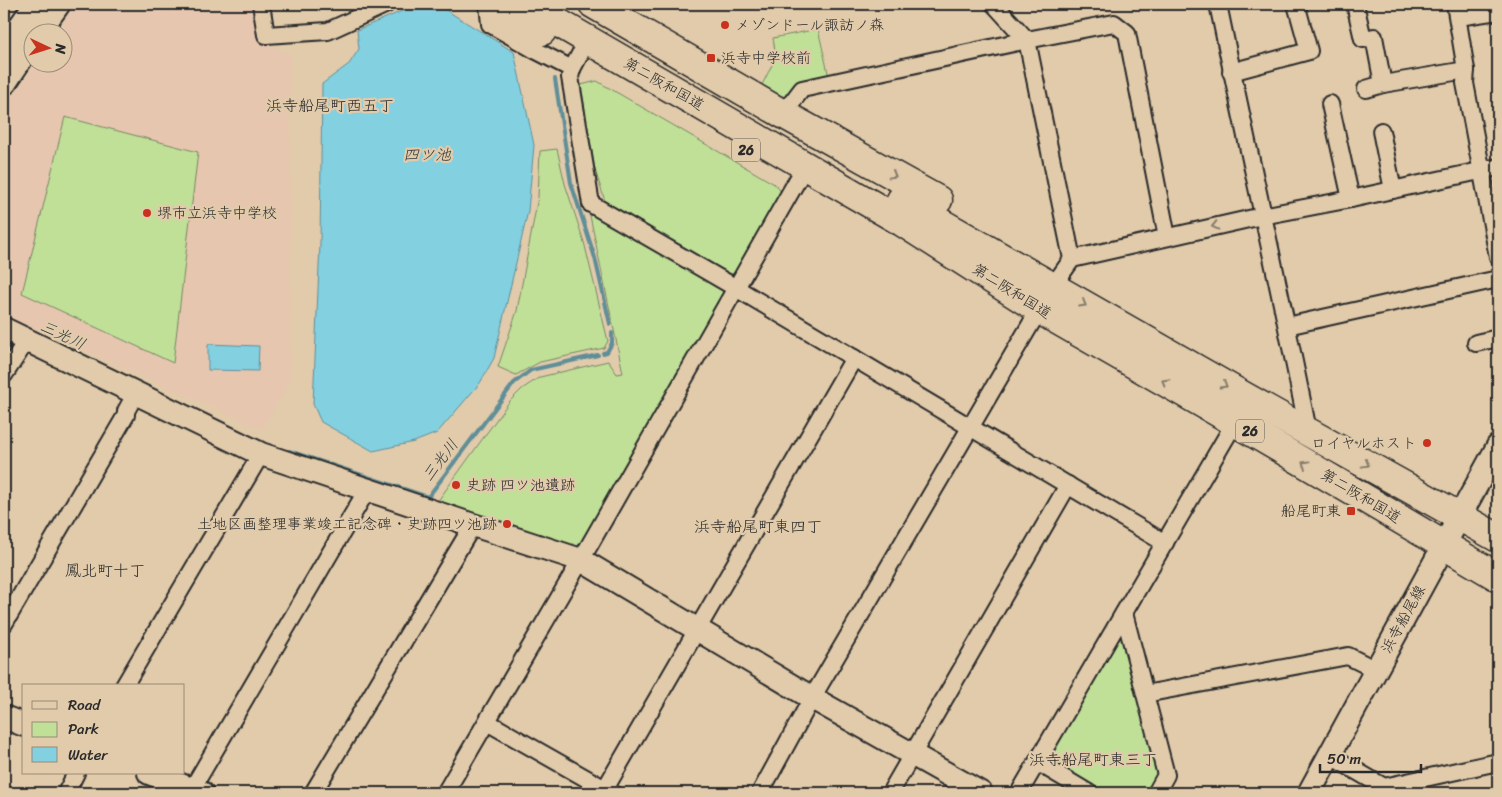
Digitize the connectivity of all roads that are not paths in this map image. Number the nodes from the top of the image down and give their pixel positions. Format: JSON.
{"nodes":[{"id":1,"x":37,"y":4,"type":"edge"},
{"id":2,"x":57,"y":4,"type":"edge"},
{"id":3,"x":260,"y":4,"type":"edge"},
{"id":4,"x":387,"y":4,"type":"edge"},
{"id":5,"x":488,"y":4,"type":"edge"},
{"id":6,"x":495,"y":4,"type":"edge"},
{"id":7,"x":526,"y":4,"type":"edge"},
{"id":8,"x":562,"y":4,"type":"edge"},
{"id":9,"x":593,"y":4,"type":"edge"},
{"id":10,"x":994,"y":4,"type":"edge"},
{"id":11,"x":1220,"y":4,"type":"edge"},
{"id":12,"x":1296,"y":4,"type":"edge"},
{"id":13,"x":1355,"y":4,"type":"edge"},
{"id":14,"x":1456,"y":11,"type":"edge"},
{"id":15,"x":1498,"y":11,"type":"edge"},
{"id":16,"x":1027,"y":40,"type":"junction"},
{"id":17,"x":20,"y":42,"type":"edge"},
{"id":18,"x":576,"y":61,"type":"junction"},
{"id":19,"x":1466,"y":70,"type":"junction"},
{"id":20,"x":1231,"y":72,"type":"junction"},
{"id":21,"x":4,"y":82,"type":"edge"},
{"id":22,"x":1383,"y":84,"type":"junction"},
{"id":23,"x":1366,"y":89,"type":"dead end"},
{"id":24,"x":1330,"y":104,"type":"dead end"},
{"id":25,"x":783,"y":114,"type":"junction"},
{"id":26,"x":1381,"y":131,"type":"dead end"},
{"id":27,"x":1498,"y":167,"type":"edge"},
{"id":28,"x":1481,"y":170,"type":"junction"},
{"id":29,"x":798,"y":179,"type":"junction"},
{"id":30,"x":1393,"y":190,"type":"junction"},
{"id":31,"x":1351,"y":199,"type":"junction"},
{"id":32,"x":1262,"y":216,"type":"junction"},
{"id":33,"x":1168,"y":237,"type":"junction"},
{"id":34,"x":1498,"y":257,"type":"edge"},
{"id":35,"x":1072,"y":259,"type":"junction"},
{"id":36,"x":1498,"y":279,"type":"edge"},
{"id":37,"x":1001,"y":286,"type":"junction"},
{"id":38,"x":736,"y":288,"type":"junction"},
{"id":39,"x":1045,"y":292,"type":"junction"},
{"id":40,"x":1287,"y":326,"type":"junction"},
{"id":41,"x":13,"y":334,"type":"edge"},
{"id":42,"x":1498,"y":338,"type":"edge"},
{"id":43,"x":1476,"y":343,"type":"dead end"},
{"id":44,"x":854,"y":358,"type":"junction"},
{"id":45,"x":4,"y":375,"type":"edge"},
{"id":46,"x":136,"y":393,"type":"junction"},
{"id":47,"x":1235,"y":422,"type":"junction"},
{"id":48,"x":971,"y":428,"type":"junction"},
{"id":49,"x":1308,"y":431,"type":"junction"},
{"id":50,"x":1498,"y":446,"type":"edge"},
{"id":51,"x":261,"y":454,"type":"junction"},
{"id":52,"x":1068,"y":485,"type":"junction"},
{"id":53,"x":367,"y":490,"type":"junction"},
{"id":54,"x":1460,"y":516,"type":"junction"},
{"id":55,"x":473,"y":525,"type":"junction"},
{"id":56,"x":1498,"y":538,"type":"edge"},
{"id":57,"x":1165,"y":543,"type":"junction"},
{"id":58,"x":1444,"y":546,"type":"junction"},
{"id":59,"x":581,"y":560,"type":"junction"},
{"id":60,"x":1498,"y":577,"type":"edge"},
{"id":61,"x":1124,"y":613,"type":"junction"},
{"id":62,"x":4,"y":624,"type":"edge"},
{"id":63,"x":697,"y":629,"type":"junction"},
{"id":64,"x":1376,"y":670,"type":"junction"},
{"id":65,"x":125,"y":684,"type":"edge"},
{"id":66,"x":1145,"y":694,"type":"junction"},
{"id":67,"x":812,"y":698,"type":"junction"},
{"id":68,"x":4,"y":718,"type":"edge"},
{"id":69,"x":487,"y":722,"type":"junction"},
{"id":70,"x":22,"y":724,"type":"edge"},
{"id":71,"x":913,"y":754,"type":"junction"},
{"id":72,"x":1329,"y":755,"type":"junction"},
{"id":73,"x":1037,"y":762,"type":"junction"},
{"id":74,"x":1498,"y":762,"type":"edge"},
{"id":75,"x":76,"y":774,"type":"edge"},
{"id":76,"x":152,"y":774,"type":"edge"},
{"id":77,"x":1384,"y":790,"type":"edge"},
{"id":78,"x":197,"y":791,"type":"edge"},
{"id":79,"x":608,"y":791,"type":"edge"},
{"id":80,"x":66,"y":793,"type":"edge"},
{"id":81,"x":313,"y":793,"type":"edge"},
{"id":82,"x":445,"y":793,"type":"edge"},
{"id":83,"x":760,"y":793,"type":"edge"},
{"id":84,"x":890,"y":793,"type":"edge"},
{"id":85,"x":981,"y":793,"type":"edge"},
{"id":86,"x":1019,"y":793,"type":"edge"},
{"id":87,"x":1089,"y":793,"type":"edge"},
{"id":88,"x":1156,"y":793,"type":"edge"},
{"id":89,"x":1309,"y":793,"type":"edge"}],
"edges":[{"from":1,"to":17,"type":"main road"},
{"from":2,"to":17,"type":"main road"},
{"from":3,"to":4,"type":"street"},
{"from":5,"to":18,"type":"street"},
{"from":6,"to":18,"type":"highway","number":"26"},
{"from":7,"to":37,"type":"highway","name":"第二阪和国道","number":"26"},
{"from":8,"to":39,"type":"highway","name":"第二阪和国道","number":"26"},
{"from":9,"to":25,"type":"highway","number":"26"},
{"from":10,"to":16,"type":"street"},
{"from":11,"to":20,"type":"street"},
{"from":12,"to":20,"type":"street"},
{"from":13,"to":22,"type":"street"},
{"from":14,"to":15,"type":"street"},
{"from":14,"to":19,"type":"street"},
{"from":16,"to":25,"type":"street"},
{"from":16,"to":33,"type":"street"},
{"from":16,"to":35,"type":"street"},
{"from":17,"to":21,"type":"main road"},
{"from":18,"to":29,"type":"highway","number":"26"},
{"from":18,"to":38,"type":"street"},
{"from":19,"to":22,"type":"street"},
{"from":19,"to":28,"type":"street"},
{"from":20,"to":32,"type":"street"},
{"from":22,"to":23,"type":"street"},
{"from":24,"to":31,"type":"street"},
{"from":25,"to":39,"type":"highway","number":"26","one_way":true},
{"from":26,"to":30,"type":"street"},
{"from":27,"to":28,"type":"street"},
{"from":28,"to":30,"type":"street"},
{"from":28,"to":34,"type":"street"},
{"from":29,"to":37,"type":"highway","number":"26"},
{"from":29,"to":38,"type":"street"},
{"from":30,"to":31,"type":"street"},
{"from":31,"to":32,"type":"street"},
{"from":32,"to":33,"type":"street","one_way":true},
{"from":32,"to":40,"type":"street"},
{"from":33,"to":35,"type":"street"},
{"from":35,"to":39,"type":"street"},
{"from":36,"to":40,"type":"street"},
{"from":37,"to":39,"type":"highway","name":"第二阪和国道","number":"26"},
{"from":38,"to":44,"type":"street"},
{"from":38,"to":59,"type":"street"},
{"from":47,"to":39,"type":"highway","name":"第二阪和国道","number":"26","one_way":true},
{"from":39,"to":48,"type":"street"},
{"from":39,"to":49,"type":"highway","name":"第二阪和国道","number":"26","one_way":true},
{"from":40,"to":49,"type":"street"},
{"from":41,"to":45,"type":"street"},
{"from":41,"to":46,"type":"street"},
{"from":42,"to":43,"type":"street"},
{"from":44,"to":48,"type":"street"},
{"from":44,"to":63,"type":"street"},
{"from":46,"to":51,"type":"street"},
{"from":46,"to":62,"type":"street"},
{"from":47,"to":57,"type":"street"},
{"from":58,"to":47,"type":"highway","name":"第二阪和国道","number":"26","one_way":true},
{"from":48,"to":52,"type":"street"},
{"from":48,"to":67,"type":"street"},
{"from":49,"to":54,"type":"highway","name":"第二阪和国道","number":"26","one_way":true},
{"from":50,"to":54,"type":"street","name":"浜寺船尾線"},
{"from":51,"to":53,"type":"street"},
{"from":51,"to":65,"type":"street"},
{"from":52,"to":57,"type":"street"},
{"from":52,"to":71,"type":"street"},
{"from":53,"to":55,"type":"street"},
{"from":53,"to":78,"type":"street"},
{"from":54,"to":56,"type":"highway","name":"第二阪和国道","number":"26"},
{"from":54,"to":58,"type":"street","name":"浜寺船尾線"},
{"from":55,"to":59,"type":"street"},
{"from":55,"to":81,"type":"street"},
{"from":57,"to":61,"type":"street"},
{"from":58,"to":60,"type":"highway","name":"第二阪和国道","number":"26"},
{"from":58,"to":64,"type":"street","name":"浜寺船尾線"},
{"from":59,"to":63,"type":"street"},
{"from":59,"to":69,"type":"street"},
{"from":61,"to":66,"type":"street"},
{"from":61,"to":73,"type":"street"},
{"from":63,"to":67,"type":"street"},
{"from":63,"to":79,"type":"street"},
{"from":64,"to":66,"type":"street"},
{"from":64,"to":72,"type":"street","name":"浜寺船尾線"},
{"from":66,"to":88,"type":"street"},
{"from":67,"to":71,"type":"street"},
{"from":67,"to":83,"type":"street"},
{"from":68,"to":70,"type":"street"},
{"from":69,"to":79,"type":"street"},
{"from":69,"to":82,"type":"street"},
{"from":71,"to":84,"type":"street"},
{"from":71,"to":85,"type":"street"},
{"from":72,"to":77,"type":"street"},
{"from":72,"to":89,"type":"street","name":"浜寺船尾線"},
{"from":73,"to":86,"type":"street"},
{"from":73,"to":87,"type":"street"},
{"from":74,"to":77,"type":"street"},
{"from":75,"to":80,"type":"street"},
{"from":76,"to":78,"type":"street"}]}
